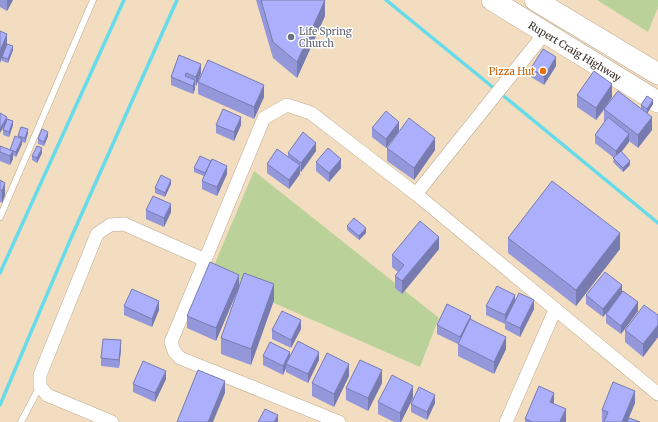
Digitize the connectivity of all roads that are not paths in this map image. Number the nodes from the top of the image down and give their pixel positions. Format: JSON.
{"nodes":[{"id":1,"x":93,"y":0,"type":"edge"},
{"id":2,"x":492,"y":0,"type":"edge"},
{"id":3,"x":535,"y":0,"type":"edge"},
{"id":4,"x":545,"y":33,"type":"junction"},
{"id":5,"x":658,"y":73,"type":"edge"},
{"id":6,"x":658,"y":102,"type":"edge"},
{"id":7,"x":416,"y":194,"type":"junction"},
{"id":8,"x":0,"y":217,"type":"edge"},
{"id":9,"x":205,"y":260,"type":"junction"},
{"id":10,"x":555,"y":310,"type":"junction"},
{"id":11,"x":40,"y":386,"type":"junction"},
{"id":12,"x":658,"y":394,"type":"edge"},
{"id":13,"x":21,"y":422,"type":"edge"},
{"id":14,"x":112,"y":422,"type":"edge"},
{"id":15,"x":340,"y":422,"type":"edge"},
{"id":16,"x":506,"y":422,"type":"edge"}],
"edges":[{"from":1,"to":8,"type":"lane"},
{"from":2,"to":4,"type":"main road","name":"Rupert Craig Highway"},
{"from":3,"to":5,"type":"main road"},
{"from":4,"to":6,"type":"main road","name":"Rupert Craig Highway"},
{"from":4,"to":7,"type":"street"},
{"from":7,"to":9,"type":"street"},
{"from":7,"to":10,"type":"street"},
{"from":9,"to":11,"type":"street"},
{"from":9,"to":15,"type":"street"},
{"from":10,"to":12,"type":"street"},
{"from":10,"to":16,"type":"street"},
{"from":11,"to":13,"type":"lane"},
{"from":11,"to":14,"type":"street"}]}
